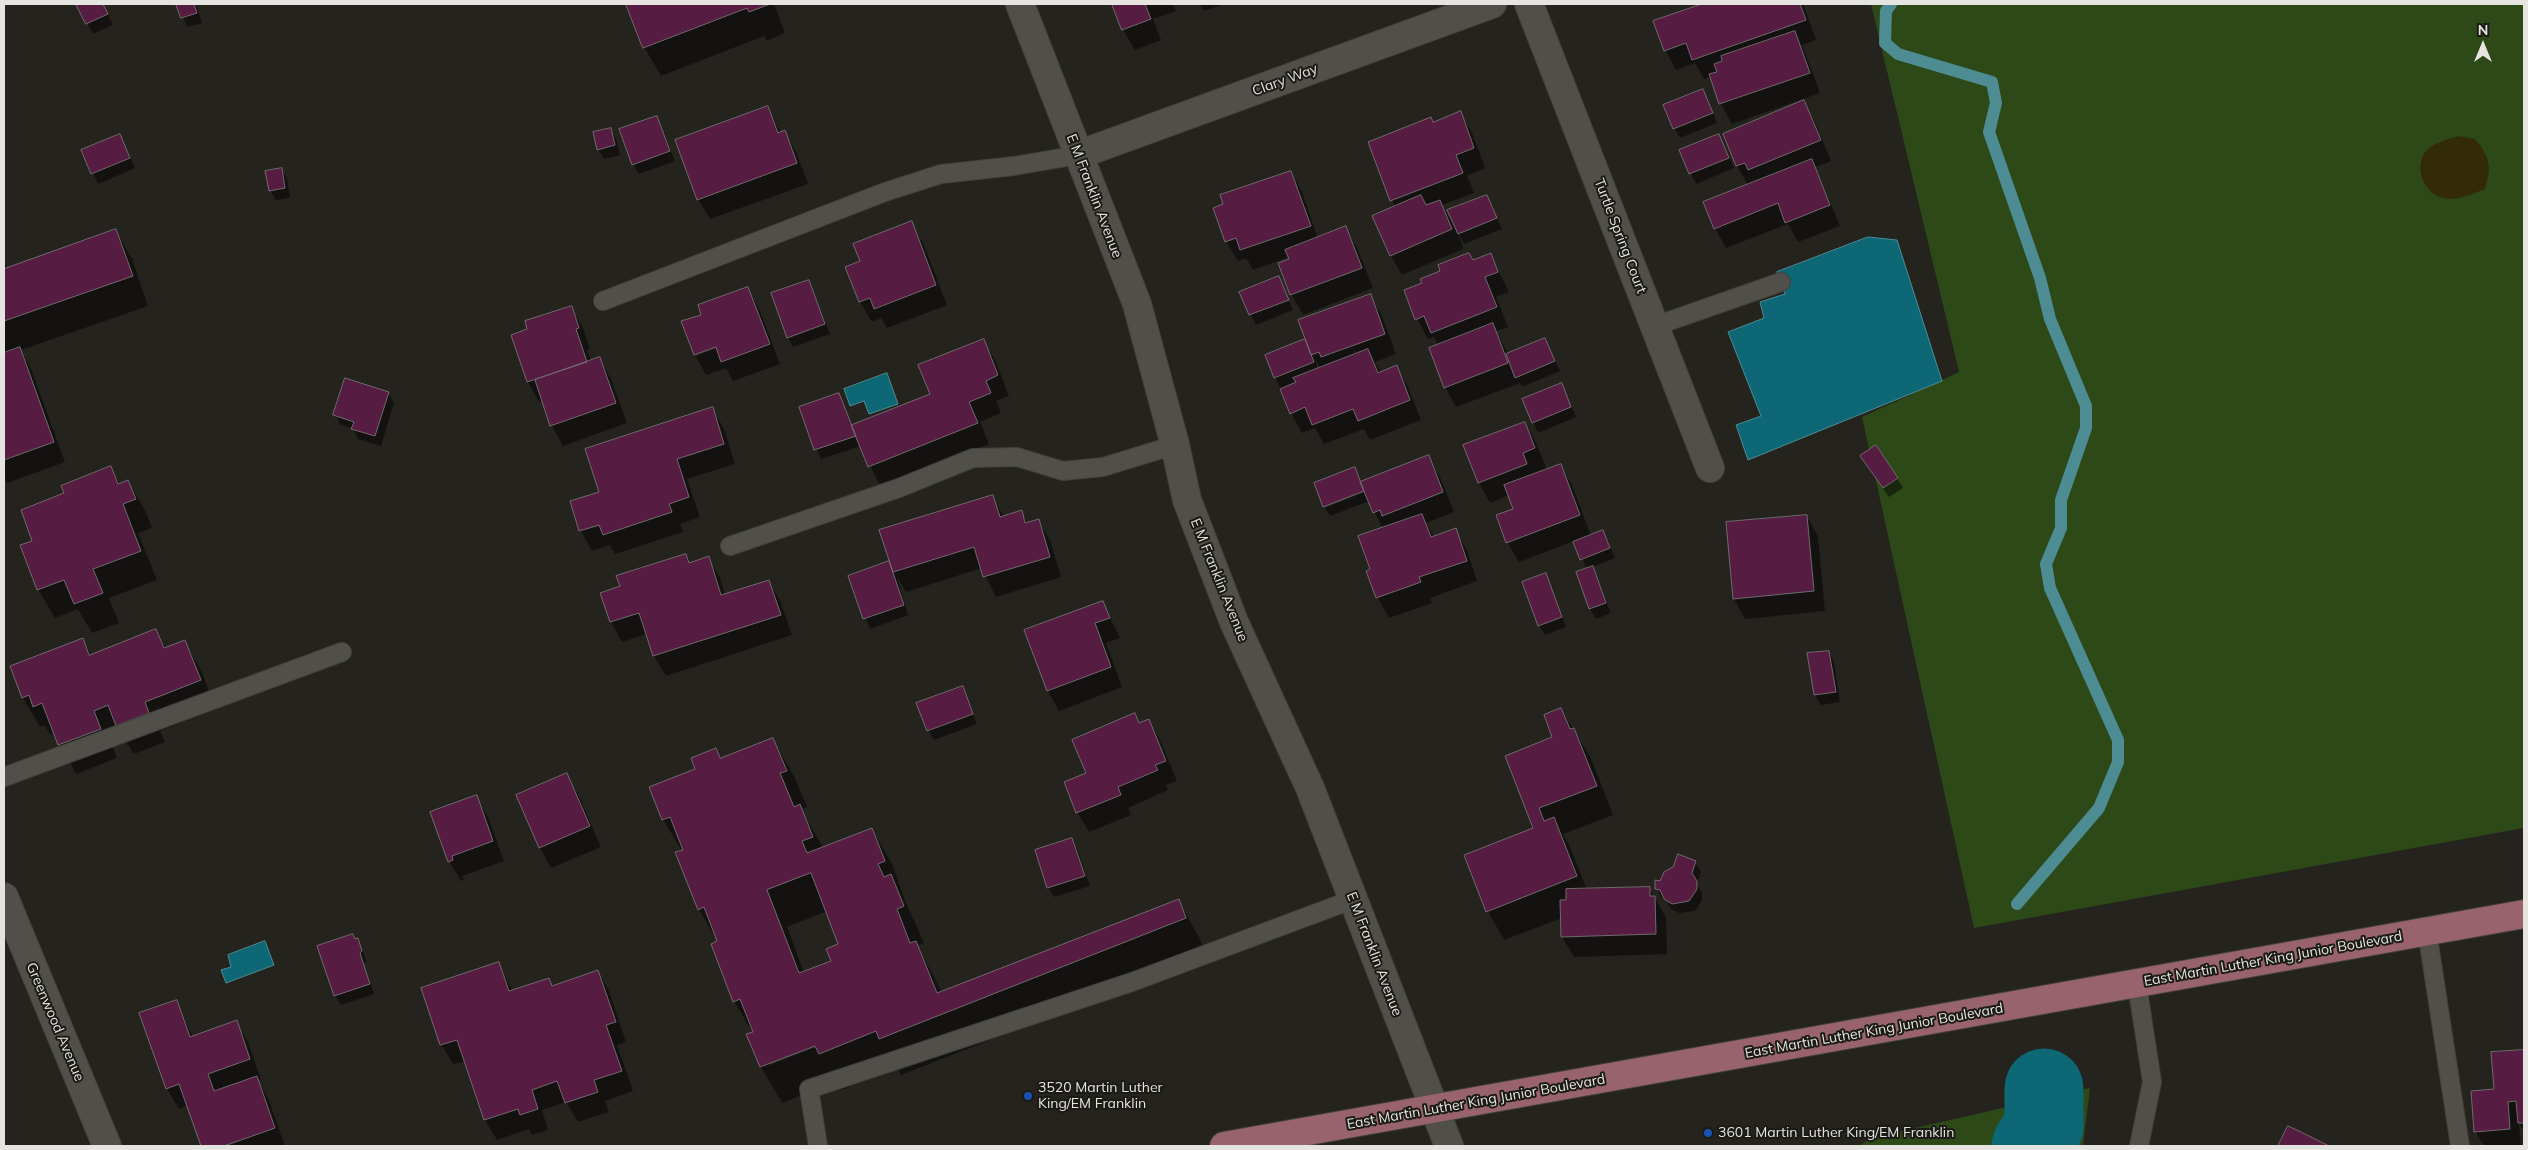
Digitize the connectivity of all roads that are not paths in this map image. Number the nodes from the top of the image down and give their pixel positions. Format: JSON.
{"nodes":[{"id":1,"x":1020,"y":4,"type":"edge"},
{"id":2,"x":1492,"y":4,"type":"edge"},
{"id":3,"x":1530,"y":4,"type":"edge"},
{"id":4,"x":1078,"y":156,"type":"junction"},
{"id":5,"x":1781,"y":282,"type":"dead end"},
{"id":6,"x":603,"y":301,"type":"dead end"},
{"id":7,"x":1655,"y":326,"type":"junction"},
{"id":8,"x":1176,"y":445,"type":"junction"},
{"id":9,"x":1710,"y":468,"type":"dead end"},
{"id":10,"x":730,"y":546,"type":"dead end"},
{"id":11,"x":342,"y":652,"type":"dead end"},
{"id":12,"x":4,"y":777,"type":"edge"},
{"id":13,"x":4,"y":897,"type":"edge"},
{"id":14,"x":1354,"y":899,"type":"junction"},
{"id":15,"x":2524,"y":914,"type":"edge"},
{"id":16,"x":2427,"y":931,"type":"junction"},
{"id":17,"x":2136,"y":984,"type":"junction"},
{"id":18,"x":1434,"y":1109,"type":"junction"},
{"id":19,"x":107,"y":1146,"type":"edge"},
{"id":20,"x":818,"y":1146,"type":"edge"},
{"id":21,"x":1224,"y":1146,"type":"edge"},
{"id":22,"x":1449,"y":1146,"type":"edge"},
{"id":23,"x":2139,"y":1146,"type":"edge"},
{"id":24,"x":2460,"y":1146,"type":"edge"}],
"edges":[{"from":1,"to":4,"type":"street","name":"E M Franklin Avenue"},
{"from":2,"to":4,"type":"street","name":"Clary Way"},
{"from":3,"to":7,"type":"street","name":"Turtle Spring Court"},
{"from":4,"to":6,"type":"lane"},
{"from":4,"to":8,"type":"street","name":"E M Franklin Avenue"},
{"from":5,"to":7,"type":"lane"},
{"from":7,"to":9,"type":"street","name":"Turtle Spring Court"},
{"from":8,"to":10,"type":"lane"},
{"from":8,"to":14,"type":"street","name":"E M Franklin Avenue"},
{"from":11,"to":12,"type":"lane"},
{"from":13,"to":19,"type":"street","name":"Greenwood Avenue"},
{"from":14,"to":18,"type":"street","name":"E M Franklin Avenue"},
{"from":14,"to":20,"type":"lane"},
{"from":15,"to":16,"type":"main road","name":"East Martin Luther King Junior Boulevard"},
{"from":16,"to":17,"type":"main road","name":"East Martin Luther King Junior Boulevard"},
{"from":16,"to":24,"type":"lane"},
{"from":17,"to":18,"type":"main road","name":"East Martin Luther King Junior Boulevard"},
{"from":17,"to":23,"type":"lane"},
{"from":18,"to":21,"type":"main road","name":"East Martin Luther King Junior Boulevard"},
{"from":18,"to":22,"type":"street","name":"E M Franklin Avenue"}]}
